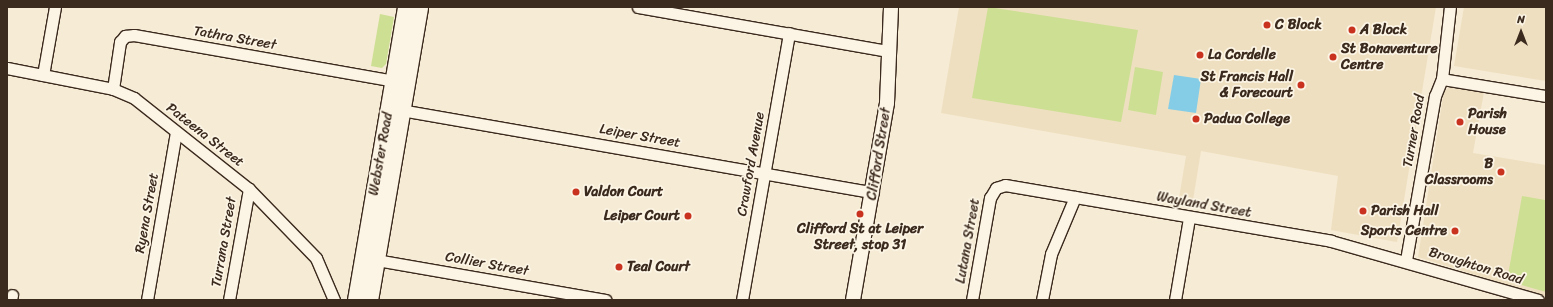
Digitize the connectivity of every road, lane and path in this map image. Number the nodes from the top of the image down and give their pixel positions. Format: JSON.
{"nodes":[{"id":1,"x":55,"y":7,"type":"edge"},
{"id":2,"x":406,"y":7,"type":"edge"},
{"id":3,"x":419,"y":7,"type":"edge"},
{"id":4,"x":638,"y":7,"type":"edge"},
{"id":5,"x":891,"y":7,"type":"edge"},
{"id":6,"x":1450,"y":7,"type":"edge"},
{"id":7,"x":789,"y":33,"type":"junction"},
{"id":8,"x":888,"y":50,"type":"junction"},
{"id":9,"x":7,"y":68,"type":"edge"},
{"id":10,"x":43,"y":75,"type":"junction"},
{"id":11,"x":1442,"y":79,"type":"junction"},
{"id":12,"x":394,"y":81,"type":"junction"},
{"id":13,"x":113,"y":89,"type":"junction"},
{"id":14,"x":1546,"y":96,"type":"edge"},
{"id":15,"x":401,"y":110,"type":"junction"},
{"id":16,"x":176,"y":132,"type":"junction"},
{"id":17,"x":764,"y":173,"type":"junction"},
{"id":18,"x":996,"y":188,"type":"joint"},
{"id":19,"x":249,"y":189,"type":"junction"},
{"id":20,"x":872,"y":192,"type":"junction"},
{"id":21,"x":1075,"y":197,"type":"junction"},
{"id":22,"x":1189,"y":218,"type":"junction"},
{"id":23,"x":369,"y":259,"type":"junction"},
{"id":24,"x":1406,"y":260,"type":"junction"},
{"id":25,"x":147,"y":300,"type":"edge"},
{"id":26,"x":229,"y":300,"type":"edge"},
{"id":27,"x":334,"y":300,"type":"edge"},
{"id":28,"x":356,"y":300,"type":"edge"},
{"id":29,"x":369,"y":300,"type":"edge"},
{"id":30,"x":605,"y":300,"type":"edge"},
{"id":31,"x":742,"y":300,"type":"edge"},
{"id":32,"x":853,"y":300,"type":"edge"},
{"id":33,"x":972,"y":300,"type":"edge"},
{"id":34,"x":1042,"y":300,"type":"edge"},
{"id":35,"x":1175,"y":300,"type":"edge"},
{"id":36,"x":1538,"y":300,"type":"edge"}],
"edges":[{"from":1,"to":10,"type":"street"},
{"from":2,"to":12,"type":"main road","name":"Webster Road"},
{"from":3,"to":15,"type":"main road","name":"Webster Road"},
{"from":4,"to":7,"type":"street"},
{"from":5,"to":8,"type":"street","name":"Clifford Street"},
{"from":6,"to":11,"type":"street","name":"Turner Road"},
{"from":7,"to":8,"type":"street"},
{"from":7,"to":17,"type":"street","name":"Crawford Avenue"},
{"from":8,"to":20,"type":"street","name":"Clifford Street"},
{"from":9,"to":10,"type":"street","name":"Pateena Street"},
{"from":10,"to":13,"type":"street","name":"Pateena Street"},
{"from":11,"to":14,"type":"street"},
{"from":11,"to":24,"type":"street","name":"Turner Road"},
{"from":12,"to":13,"type":"street","name":"Tathra Street"},
{"from":12,"to":23,"type":"main road","name":"Webster Road"},
{"from":13,"to":16,"type":"street","name":"Pateena Street"},
{"from":15,"to":17,"type":"street","name":"Leiper Street"},
{"from":15,"to":23,"type":"main road","name":"Webster Road"},
{"from":16,"to":19,"type":"street","name":"Pateena Street"},
{"from":16,"to":25,"type":"street","name":"Ryena Street"},
{"from":17,"to":20,"type":"street","name":"Leiper Street"},
{"from":17,"to":31,"type":"street","name":"Crawford Avenue"},
{"from":18,"to":21,"type":"street","name":"Wayland Street"},
{"from":18,"to":33,"type":"street","name":"Lutana Street"},
{"from":19,"to":26,"type":"street","name":"Turrana Street"},
{"from":19,"to":27,"type":"street","name":"Pateena Street"},
{"from":20,"to":32,"type":"street","name":"Clifford Street"},
{"from":21,"to":22,"type":"street","name":"Wayland Street"},
{"from":21,"to":34,"type":"street"},
{"from":22,"to":24,"type":"street","name":"Wayland Street"},
{"from":22,"to":35,"type":"street"},
{"from":23,"to":28,"type":"main road","name":"Webster Road"},
{"from":23,"to":29,"type":"main road","name":"Webster Road"},
{"from":23,"to":30,"type":"street","name":"Collier Street"},
{"from":24,"to":36,"type":"street","name":"Broughton Road"}]}
